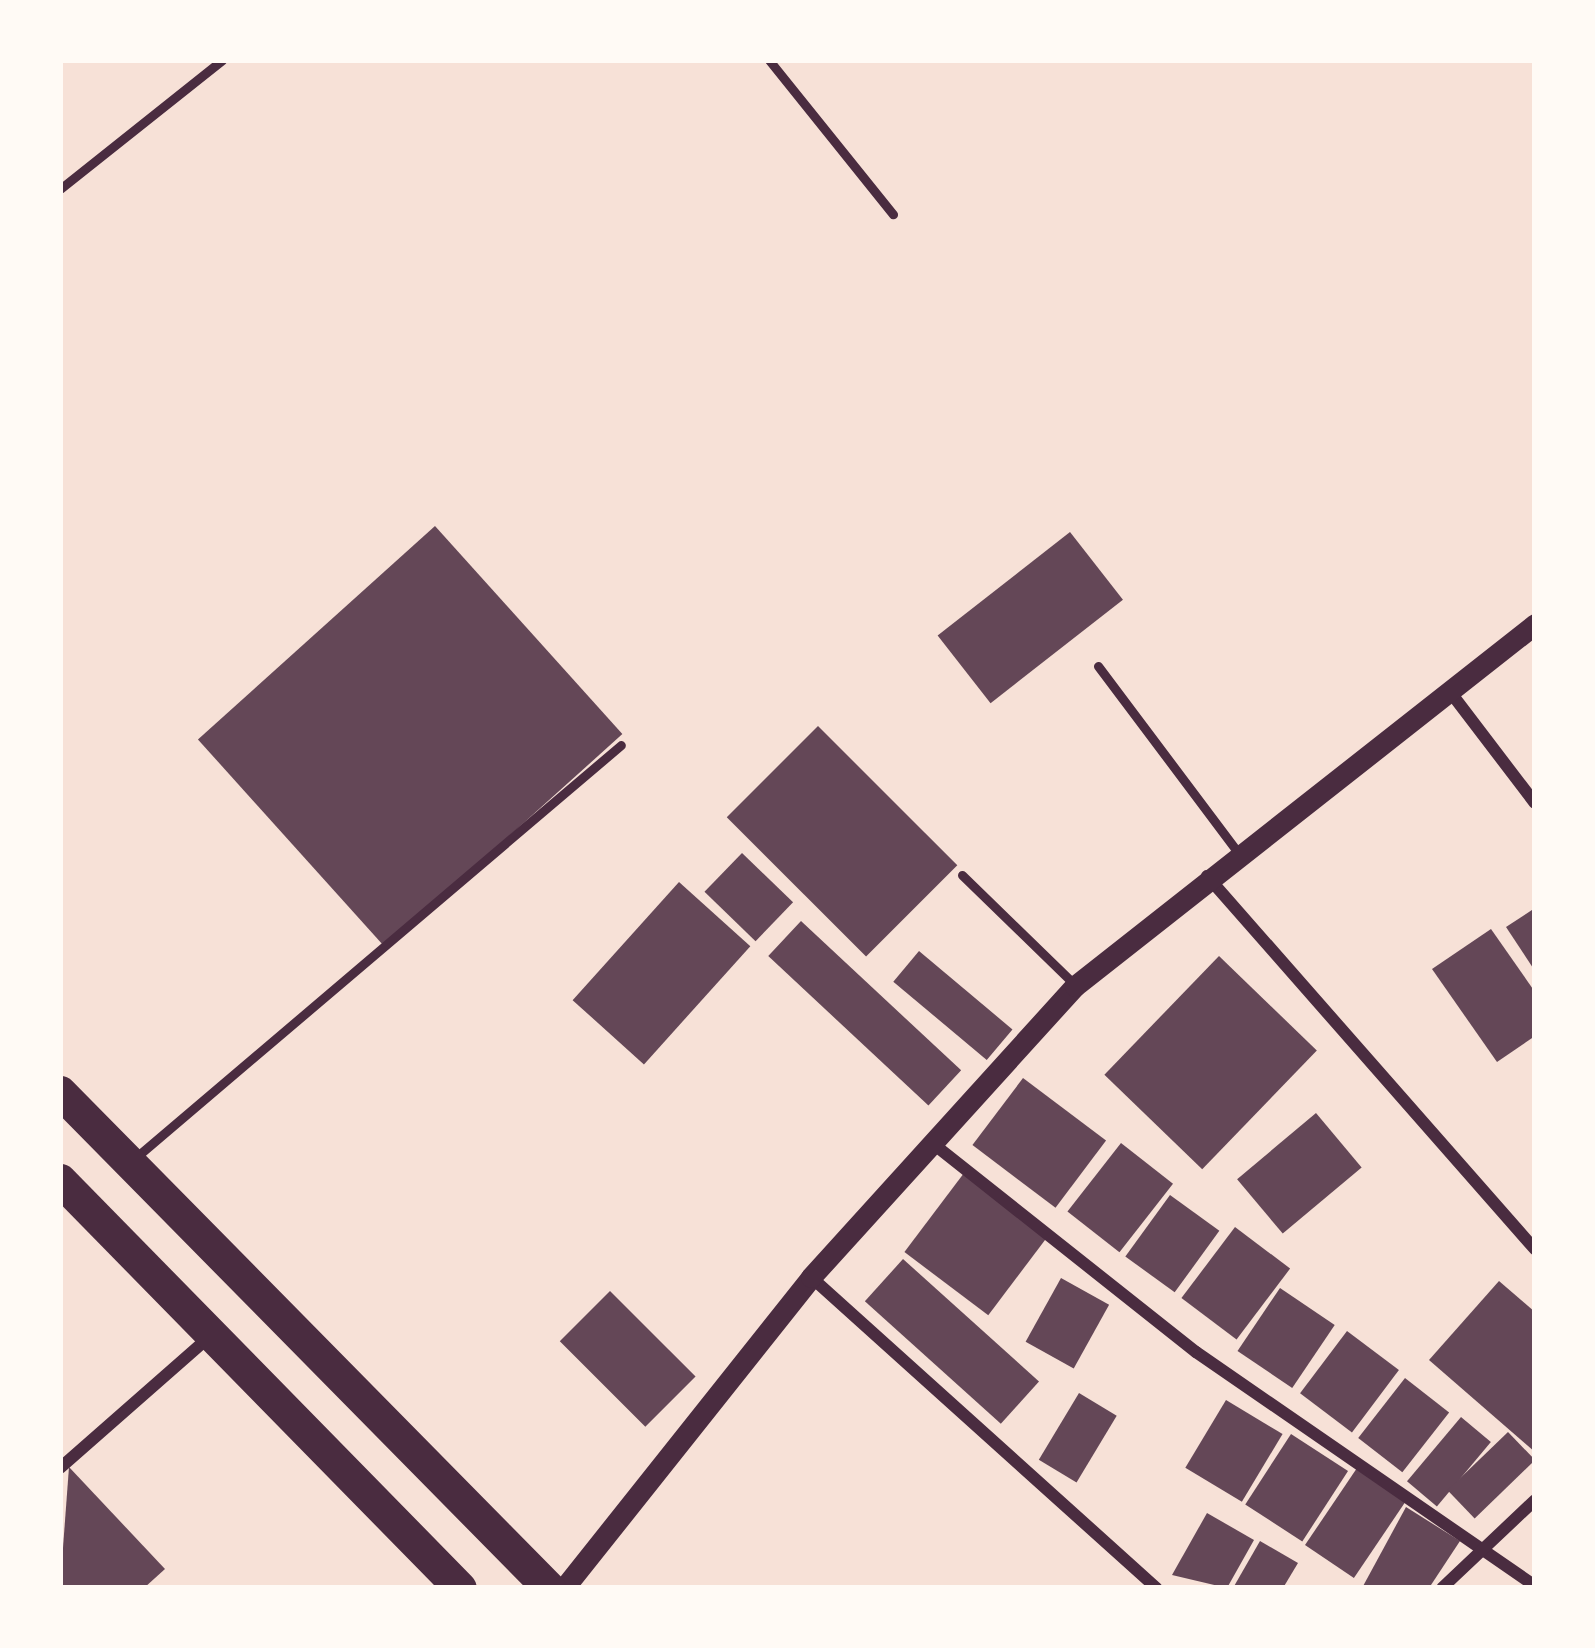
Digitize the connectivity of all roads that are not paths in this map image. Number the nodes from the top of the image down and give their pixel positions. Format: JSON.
{"nodes":[{"id":1,"x":222,"y":60,"type":"edge"},
{"id":2,"x":769,"y":60,"type":"edge"},
{"id":3,"x":60,"y":189,"type":"edge"},
{"id":4,"x":893,"y":214,"type":"dead end"},
{"id":5,"x":1535,"y":624,"type":"edge"},
{"id":6,"x":1098,"y":666,"type":"dead end"},
{"id":7,"x":1446,"y":688,"type":"junction"},
{"id":8,"x":621,"y":745,"type":"dead end"},
{"id":9,"x":1535,"y":802,"type":"edge"},
{"id":10,"x":1237,"y":850,"type":"junction"},
{"id":11,"x":962,"y":874,"type":"dead end"},
{"id":12,"x":1206,"y":875,"type":"junction"},
{"id":13,"x":1075,"y":986,"type":"junction"},
{"id":14,"x":60,"y":1092,"type":"edge"},
{"id":15,"x":936,"y":1146,"type":"junction"},
{"id":16,"x":130,"y":1163,"type":"junction"},
{"id":17,"x":66,"y":1197,"type":"edge"},
{"id":18,"x":1535,"y":1249,"type":"edge"},
{"id":19,"x":812,"y":1277,"type":"junction"},
{"id":20,"x":212,"y":1335,"type":"junction"},
{"id":21,"x":60,"y":1468,"type":"edge"},
{"id":22,"x":1535,"y":1500,"type":"edge"},
{"id":23,"x":1483,"y":1541,"type":"junction"},
{"id":24,"x":1535,"y":1586,"type":"edge"},
{"id":25,"x":460,"y":1588,"type":"edge"},
{"id":26,"x":549,"y":1588,"type":"edge"},
{"id":27,"x":564,"y":1588,"type":"edge"},
{"id":28,"x":1157,"y":1588,"type":"edge"},
{"id":29,"x":1442,"y":1588,"type":"edge"}],
"edges":[{"from":1,"to":3,"type":"lane"},
{"from":2,"to":4,"type":"lane"},
{"from":5,"to":7,"type":"street"},
{"from":6,"to":10,"type":"lane"},
{"from":7,"to":9,"type":"street"},
{"from":7,"to":10,"type":"street"},
{"from":8,"to":16,"type":"lane"},
{"from":10,"to":12,"type":"street"},
{"from":11,"to":13,"type":"lane"},
{"from":12,"to":13,"type":"street"},
{"from":12,"to":18,"type":"street"},
{"from":13,"to":15,"type":"street"},
{"from":14,"to":16,"type":"highway"},
{"from":15,"to":19,"type":"street"},
{"from":15,"to":23,"type":"street"},
{"from":16,"to":26,"type":"highway"},
{"from":17,"to":20,"type":"highway"},
{"from":19,"to":27,"type":"street"},
{"from":19,"to":28,"type":"street"},
{"from":20,"to":21,"type":"street"},
{"from":20,"to":25,"type":"highway"},
{"from":22,"to":23,"type":"street"},
{"from":23,"to":24,"type":"street"},
{"from":23,"to":29,"type":"street"}]}
